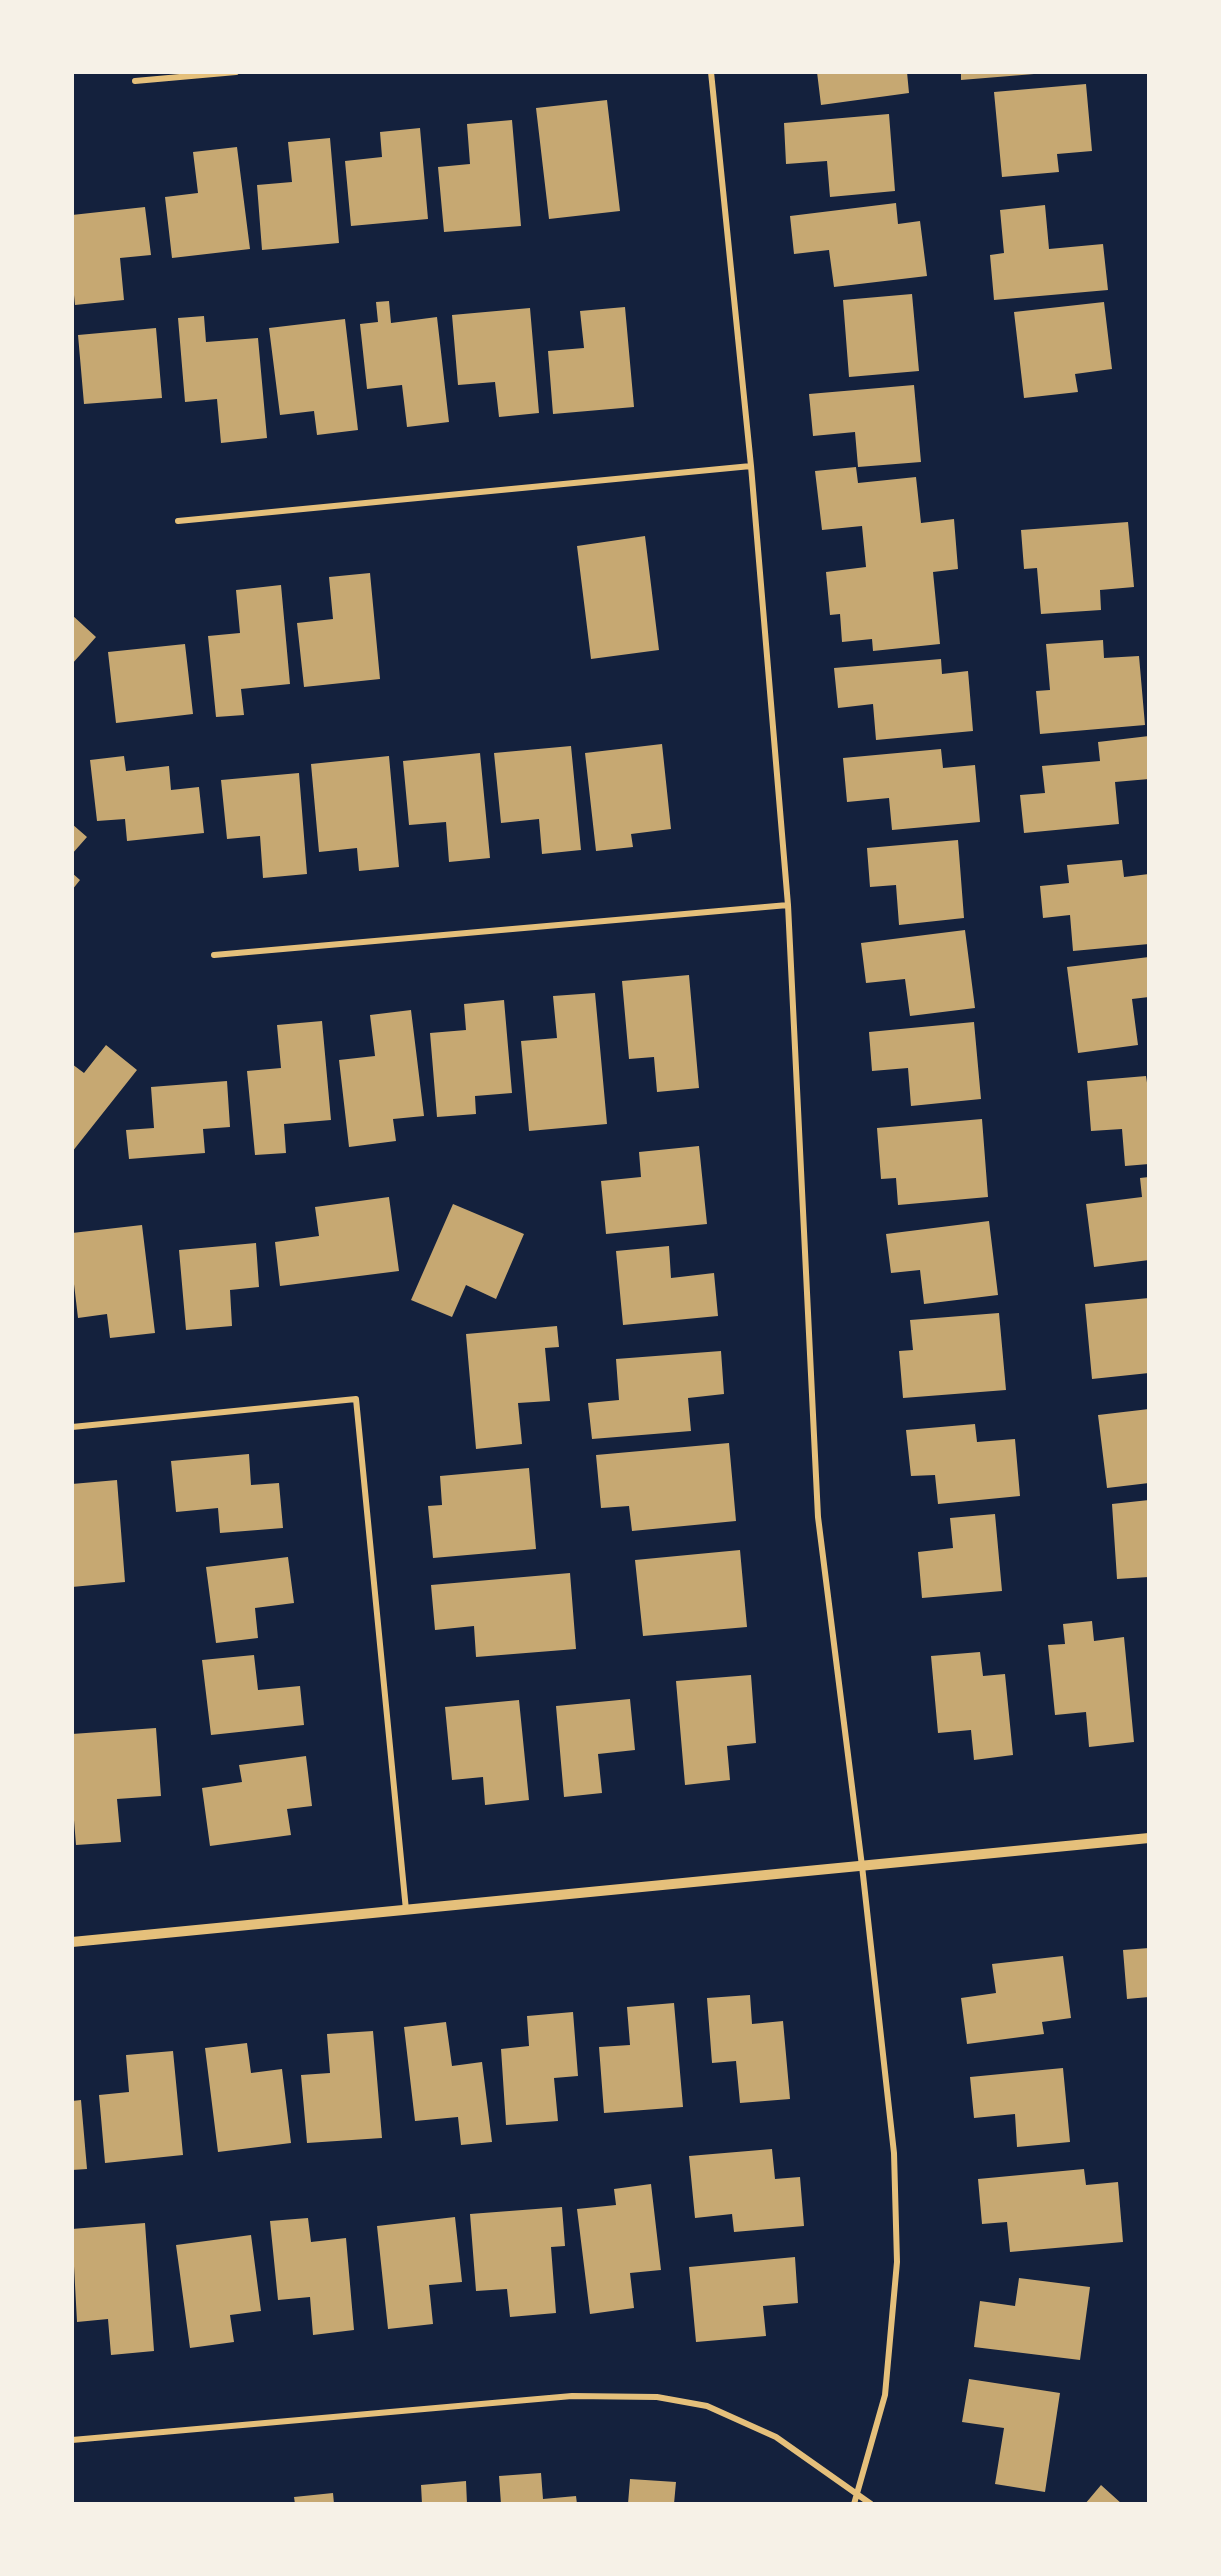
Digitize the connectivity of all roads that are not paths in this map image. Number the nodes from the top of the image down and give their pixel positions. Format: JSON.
{"nodes":[{"id":1,"x":236,"y":72,"type":"edge"},
{"id":2,"x":711,"y":72,"type":"edge"},
{"id":3,"x":135,"y":81,"type":"dead end"},
{"id":4,"x":751,"y":466,"type":"junction"},
{"id":5,"x":178,"y":521,"type":"dead end"},
{"id":6,"x":788,"y":905,"type":"junction"},
{"id":7,"x":214,"y":955,"type":"dead end"},
{"id":8,"x":72,"y":1427,"type":"edge"},
{"id":9,"x":1149,"y":1838,"type":"edge"},
{"id":10,"x":862,"y":1866,"type":"junction"},
{"id":11,"x":406,"y":1911,"type":"junction"},
{"id":12,"x":72,"y":1942,"type":"edge"},
{"id":13,"x":72,"y":2440,"type":"edge"},
{"id":14,"x":858,"y":2493,"type":"junction"},
{"id":15,"x":854,"y":2504,"type":"edge"},
{"id":16,"x":871,"y":2504,"type":"edge"}],
"edges":[{"from":1,"to":3,"type":"street"},
{"from":2,"to":4,"type":"street"},
{"from":4,"to":5,"type":"street"},
{"from":4,"to":6,"type":"street"},
{"from":6,"to":7,"type":"street"},
{"from":6,"to":10,"type":"street"},
{"from":8,"to":11,"type":"street"},
{"from":9,"to":10,"type":"street"},
{"from":10,"to":11,"type":"street"},
{"from":10,"to":14,"type":"street"},
{"from":11,"to":12,"type":"street"},
{"from":13,"to":14,"type":"street"},
{"from":14,"to":15,"type":"street"},
{"from":14,"to":16,"type":"street"}]}
